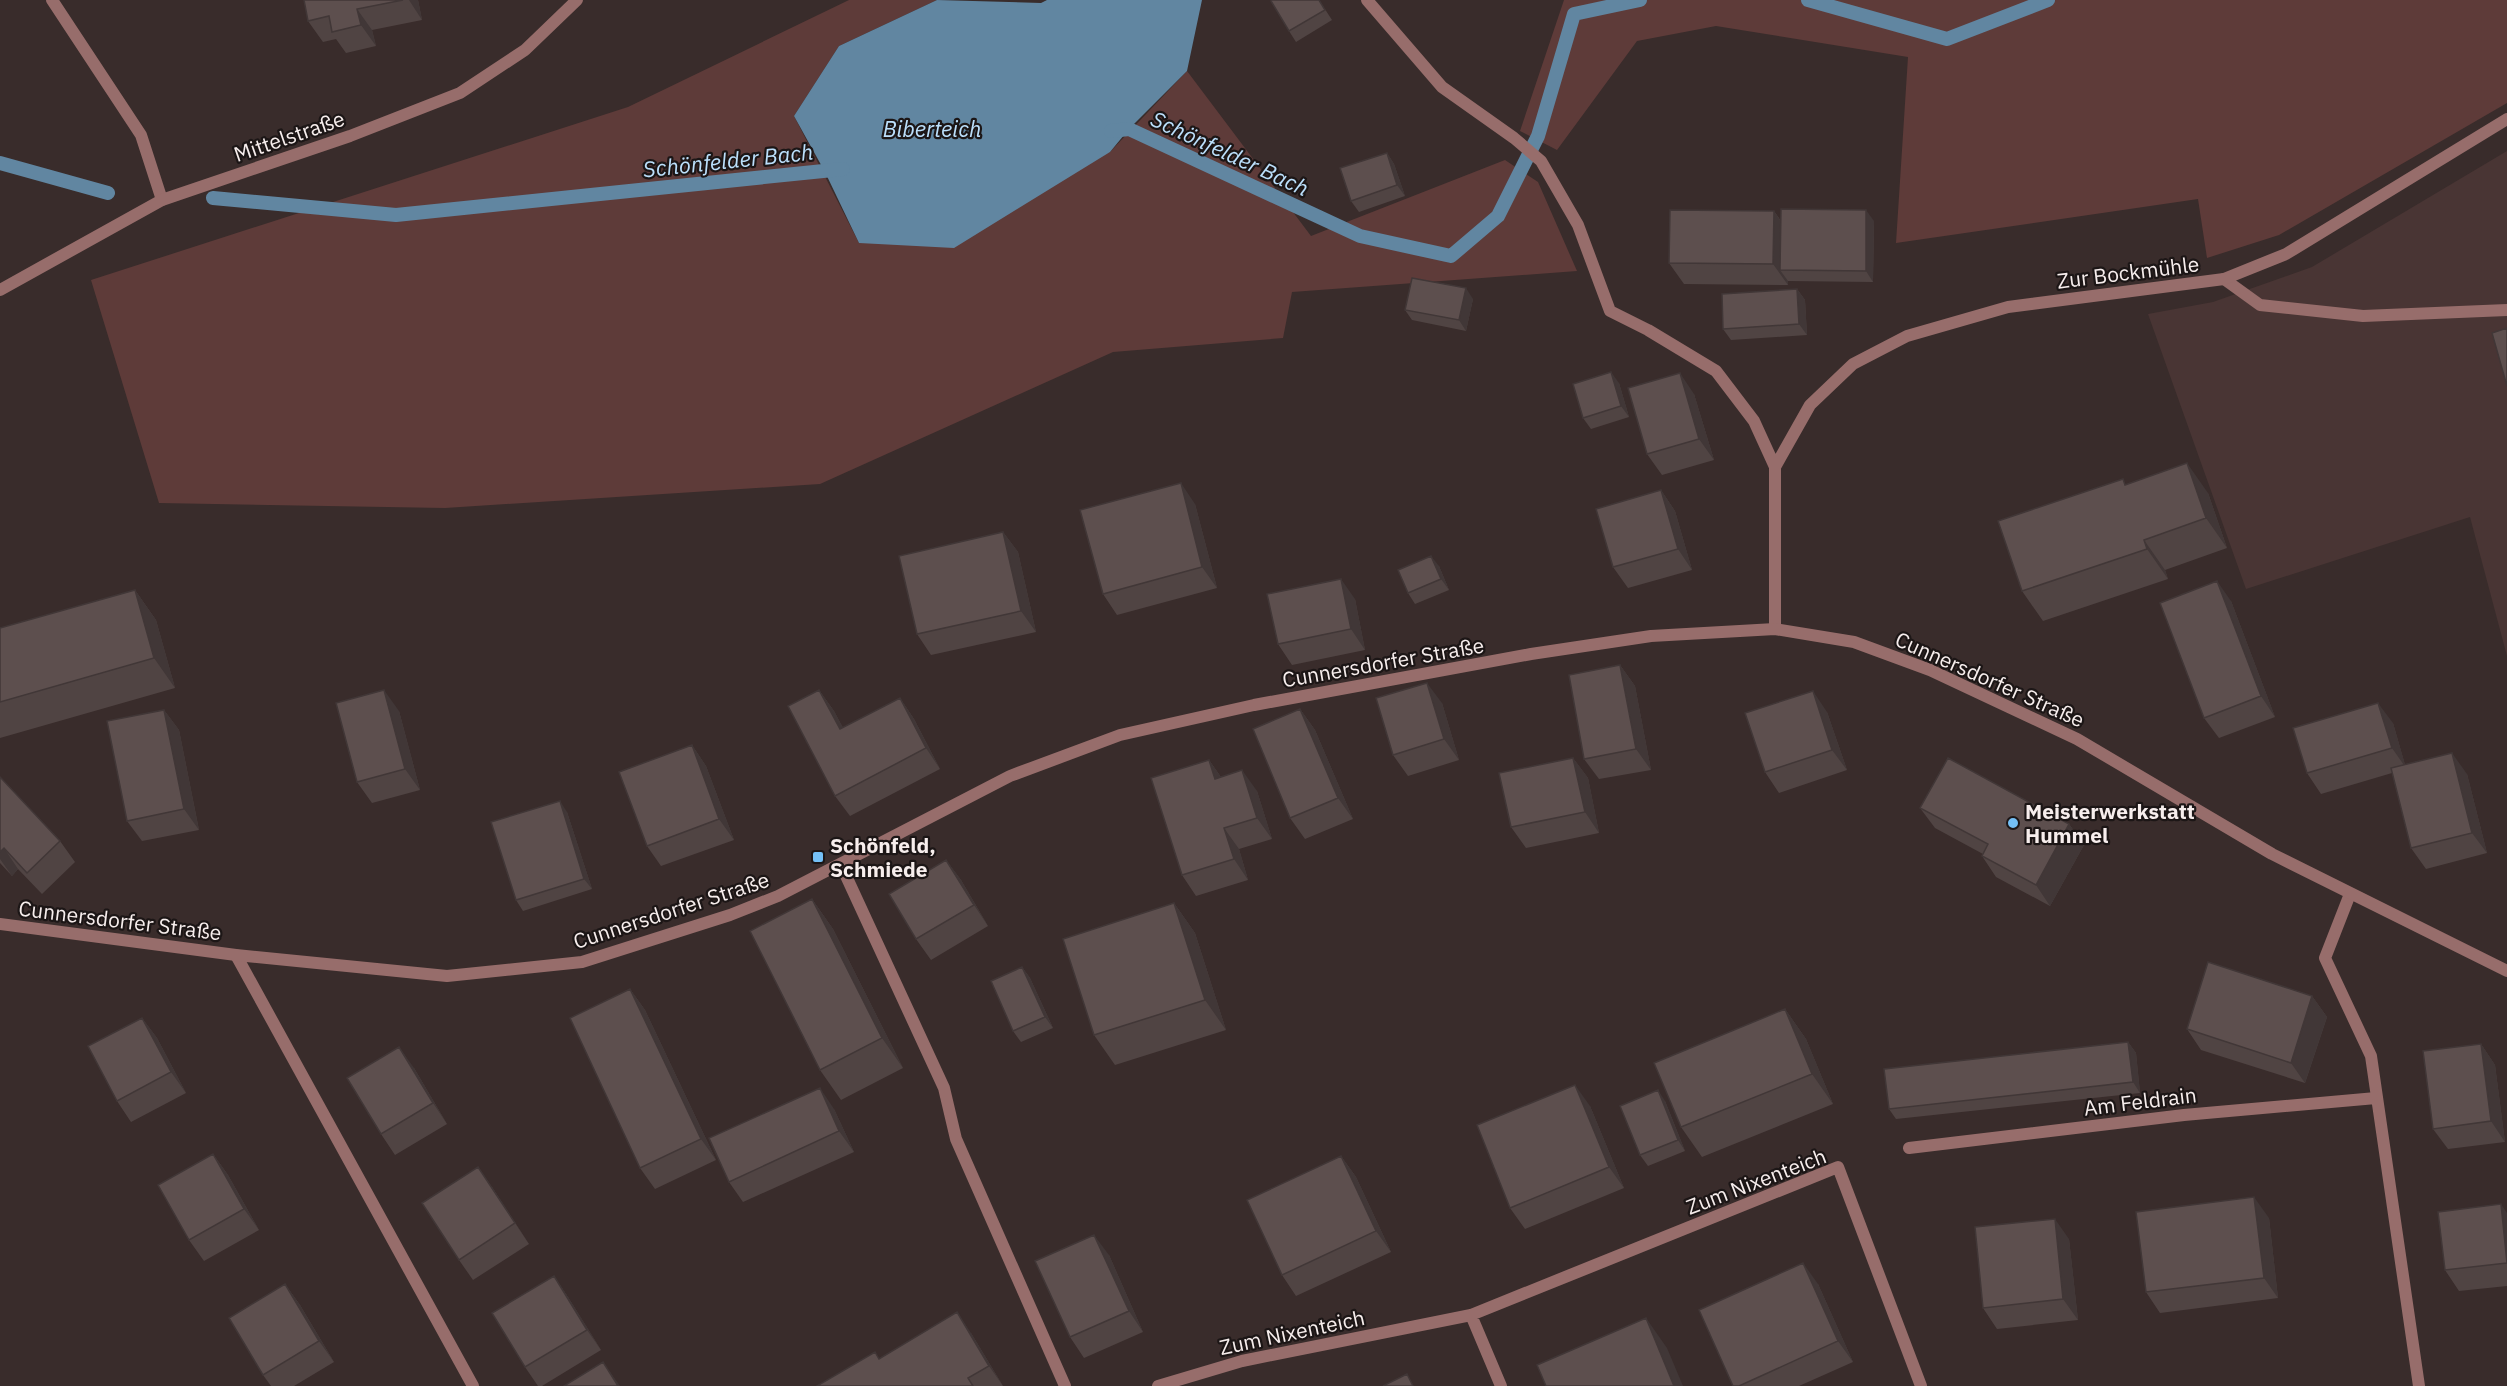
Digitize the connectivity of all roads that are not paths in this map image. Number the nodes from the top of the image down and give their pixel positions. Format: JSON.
{"nodes":[{"id":1,"x":52,"y":0,"type":"edge"},
{"id":2,"x":577,"y":0,"type":"edge"},
{"id":3,"x":1367,"y":0,"type":"edge"},
{"id":4,"x":2507,"y":119,"type":"edge"},
{"id":5,"x":162,"y":200,"type":"junction"},
{"id":6,"x":2224,"y":279,"type":"junction"},
{"id":7,"x":0,"y":290,"type":"edge"},
{"id":8,"x":2507,"y":310,"type":"edge"},
{"id":9,"x":1775,"y":467,"type":"junction"},
{"id":10,"x":1775,"y":629,"type":"junction"},
{"id":11,"x":841,"y":865,"type":"junction"},
{"id":12,"x":2350,"y":894,"type":"junction"},
{"id":13,"x":0,"y":924,"type":"edge"},
{"id":14,"x":236,"y":955,"type":"junction"},
{"id":15,"x":2507,"y":971,"type":"edge"},
{"id":16,"x":2376,"y":1098,"type":"junction"},
{"id":17,"x":1909,"y":1148,"type":"dead end"},
{"id":18,"x":1471,"y":1314,"type":"junction"},
{"id":19,"x":472,"y":1386,"type":"edge"},
{"id":20,"x":1065,"y":1386,"type":"edge"},
{"id":21,"x":1158,"y":1386,"type":"edge"},
{"id":22,"x":1500,"y":1386,"type":"edge"},
{"id":23,"x":1921,"y":1386,"type":"edge"},
{"id":24,"x":2419,"y":1386,"type":"edge"}],
"edges":[{"from":1,"to":5,"type":"street"},
{"from":2,"to":5,"type":"street","name":"Mittelstraße"},
{"from":3,"to":9,"type":"street","name":"Zur Bockmühle"},
{"from":4,"to":6,"type":"street","name":"Zur Bockmühle"},
{"from":5,"to":7,"type":"street","name":"Mittelstraße"},
{"from":6,"to":8,"type":"street"},
{"from":6,"to":9,"type":"street","name":"Zur Bockmühle"},
{"from":9,"to":10,"type":"street","name":"Zur Bockmühle"},
{"from":10,"to":11,"type":"street","name":"Cunnersdorfer Straße"},
{"from":10,"to":12,"type":"street","name":"Cunnersdorfer Straße"},
{"from":11,"to":14,"type":"street","name":"Cunnersdorfer Straße"},
{"from":11,"to":20,"type":"street"},
{"from":12,"to":15,"type":"street","name":"Cunnersdorfer Straße"},
{"from":12,"to":16,"type":"street"},
{"from":13,"to":14,"type":"street","name":"Cunnersdorfer Straße"},
{"from":14,"to":19,"type":"street","name":"Cunnersdorfer Straße"},
{"from":16,"to":17,"type":"street","name":"Am Feldrain"},
{"from":16,"to":24,"type":"street"},
{"from":18,"to":21,"type":"street","name":"Zum Nixenteich"},
{"from":18,"to":22,"type":"street"},
{"from":18,"to":23,"type":"street","name":"Zum Nixenteich"}]}
